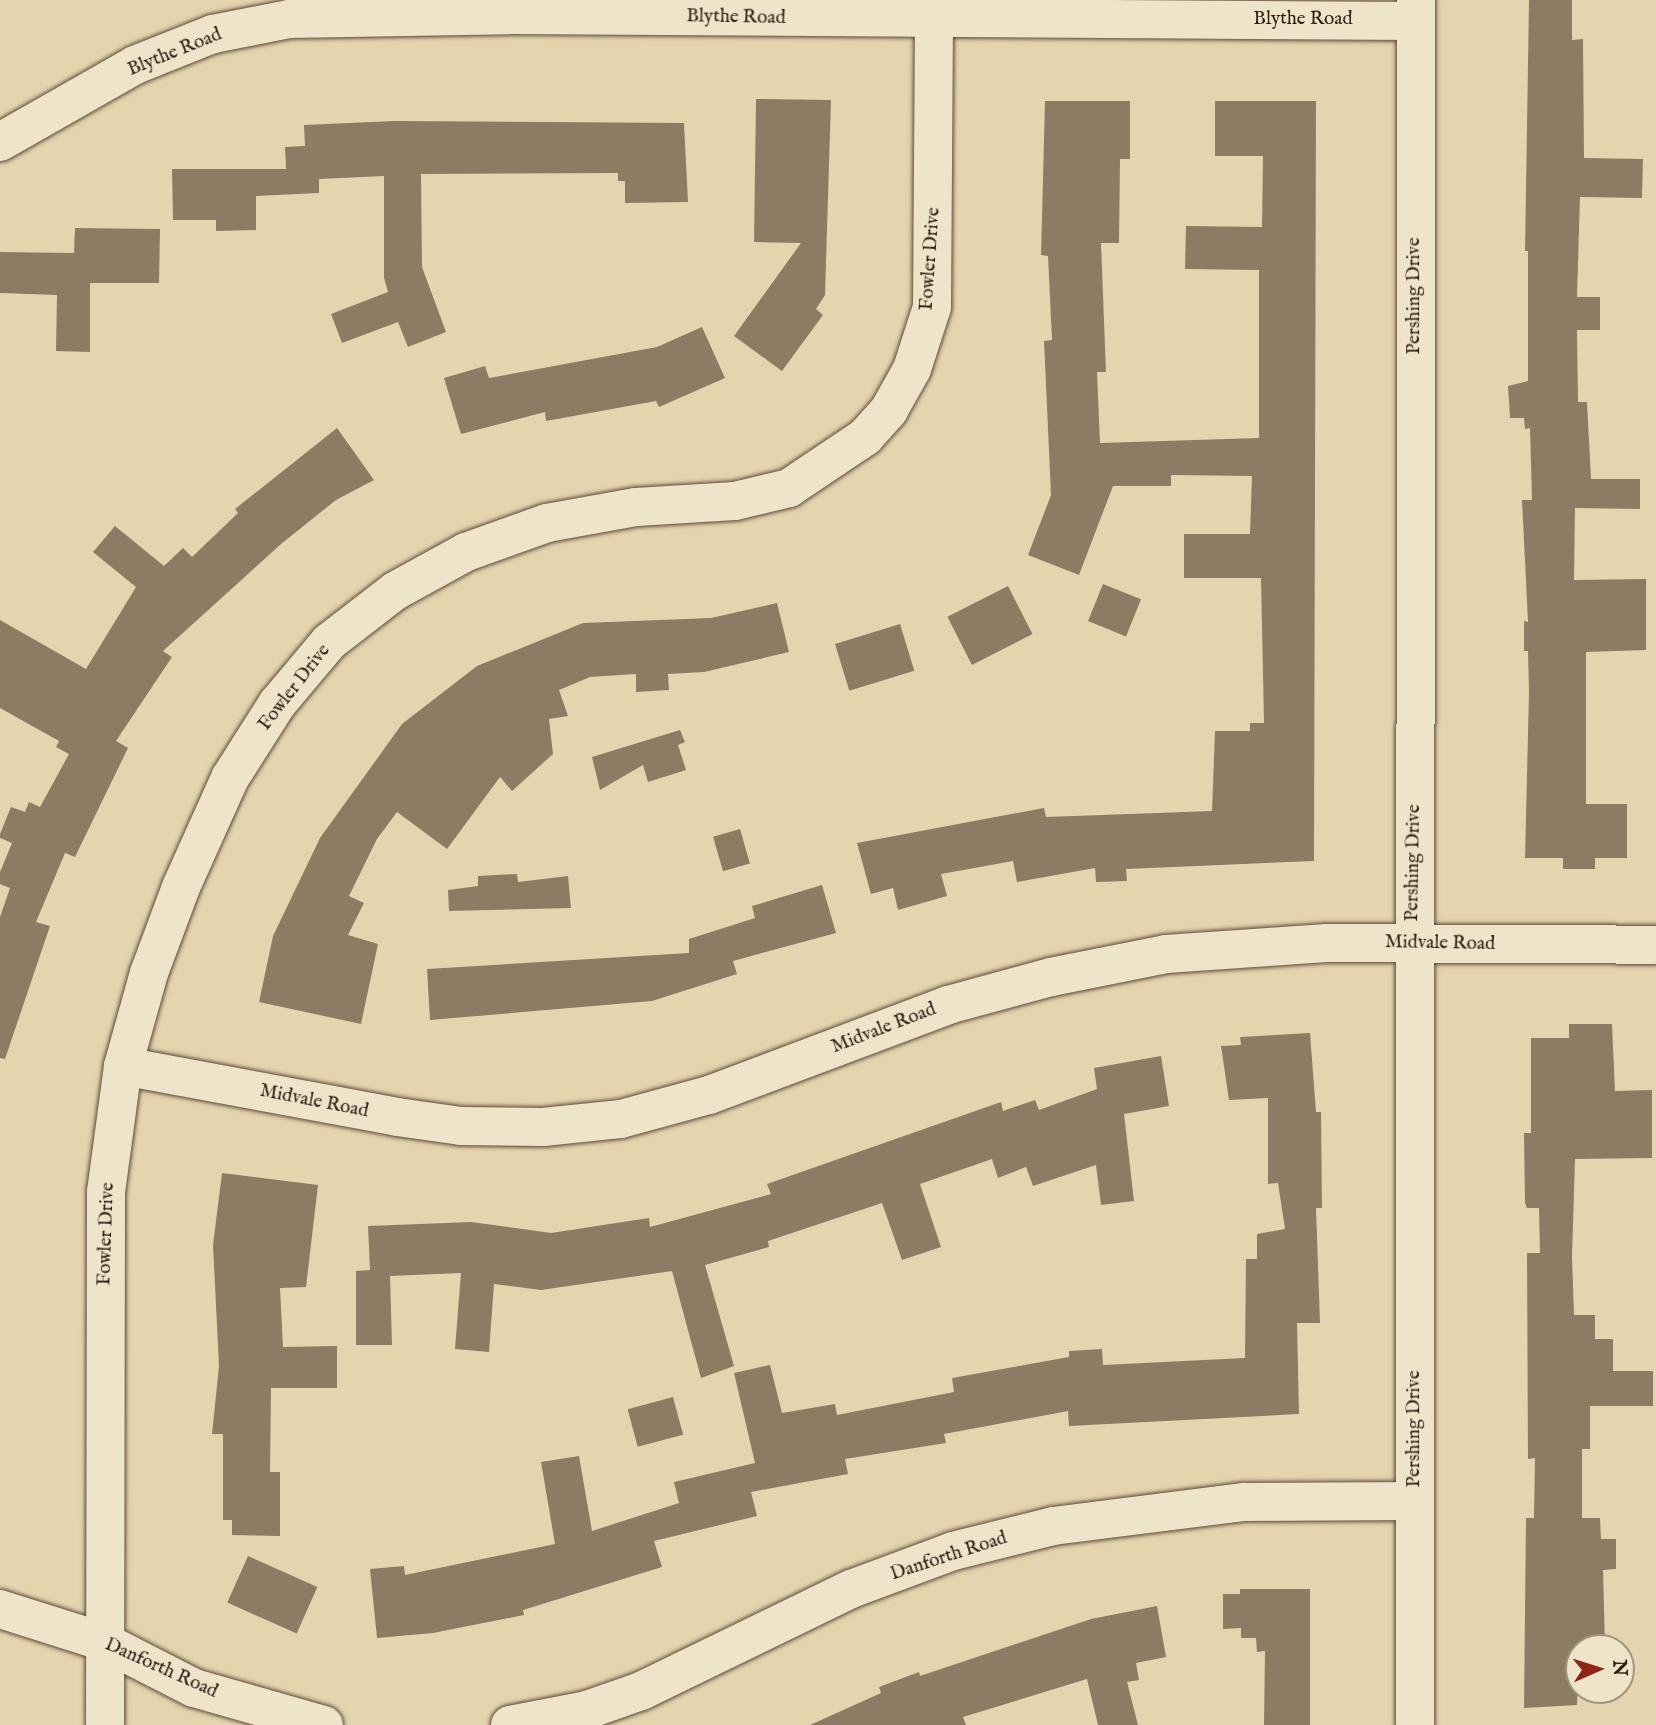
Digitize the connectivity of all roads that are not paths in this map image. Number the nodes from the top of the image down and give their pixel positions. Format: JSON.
{"nodes":[{"id":1,"x":1416,"y":11,"type":"edge"},
{"id":2,"x":934,"y":20,"type":"junction"},
{"id":3,"x":0,"y":142,"type":"edge"},
{"id":4,"x":1413,"y":944,"type":"junction"},
{"id":5,"x":1655,"y":946,"type":"edge"},
{"id":6,"x":123,"y":1066,"type":"junction"},
{"id":7,"x":1415,"y":1500,"type":"junction"},
{"id":8,"x":0,"y":1609,"type":"edge"},
{"id":9,"x":104,"y":1642,"type":"junction"},
{"id":10,"x":105,"y":1725,"type":"edge"},
{"id":11,"x":324,"y":1725,"type":"edge"},
{"id":12,"x":510,"y":1725,"type":"edge"},
{"id":13,"x":1415,"y":1725,"type":"edge"}],
"edges":[{"from":1,"to":2,"type":"street","name":"Blythe Road"},
{"from":1,"to":4,"type":"street","name":"Pershing Drive"},
{"from":2,"to":3,"type":"street","name":"Blythe Road"},
{"from":2,"to":6,"type":"street","name":"Fowler Drive"},
{"from":4,"to":5,"type":"street","name":"Midvale Road"},
{"from":4,"to":6,"type":"street","name":"Midvale Road"},
{"from":4,"to":7,"type":"street","name":"Pershing Drive"},
{"from":6,"to":9,"type":"street","name":"Fowler Drive"},
{"from":7,"to":12,"type":"street","name":"Danforth Road"},
{"from":7,"to":13,"type":"street","name":"Pershing Drive"},
{"from":8,"to":9,"type":"street","name":"Danforth Road"},
{"from":9,"to":10,"type":"street","name":"Fowler Drive"},
{"from":9,"to":11,"type":"street","name":"Danforth Road"}]}
